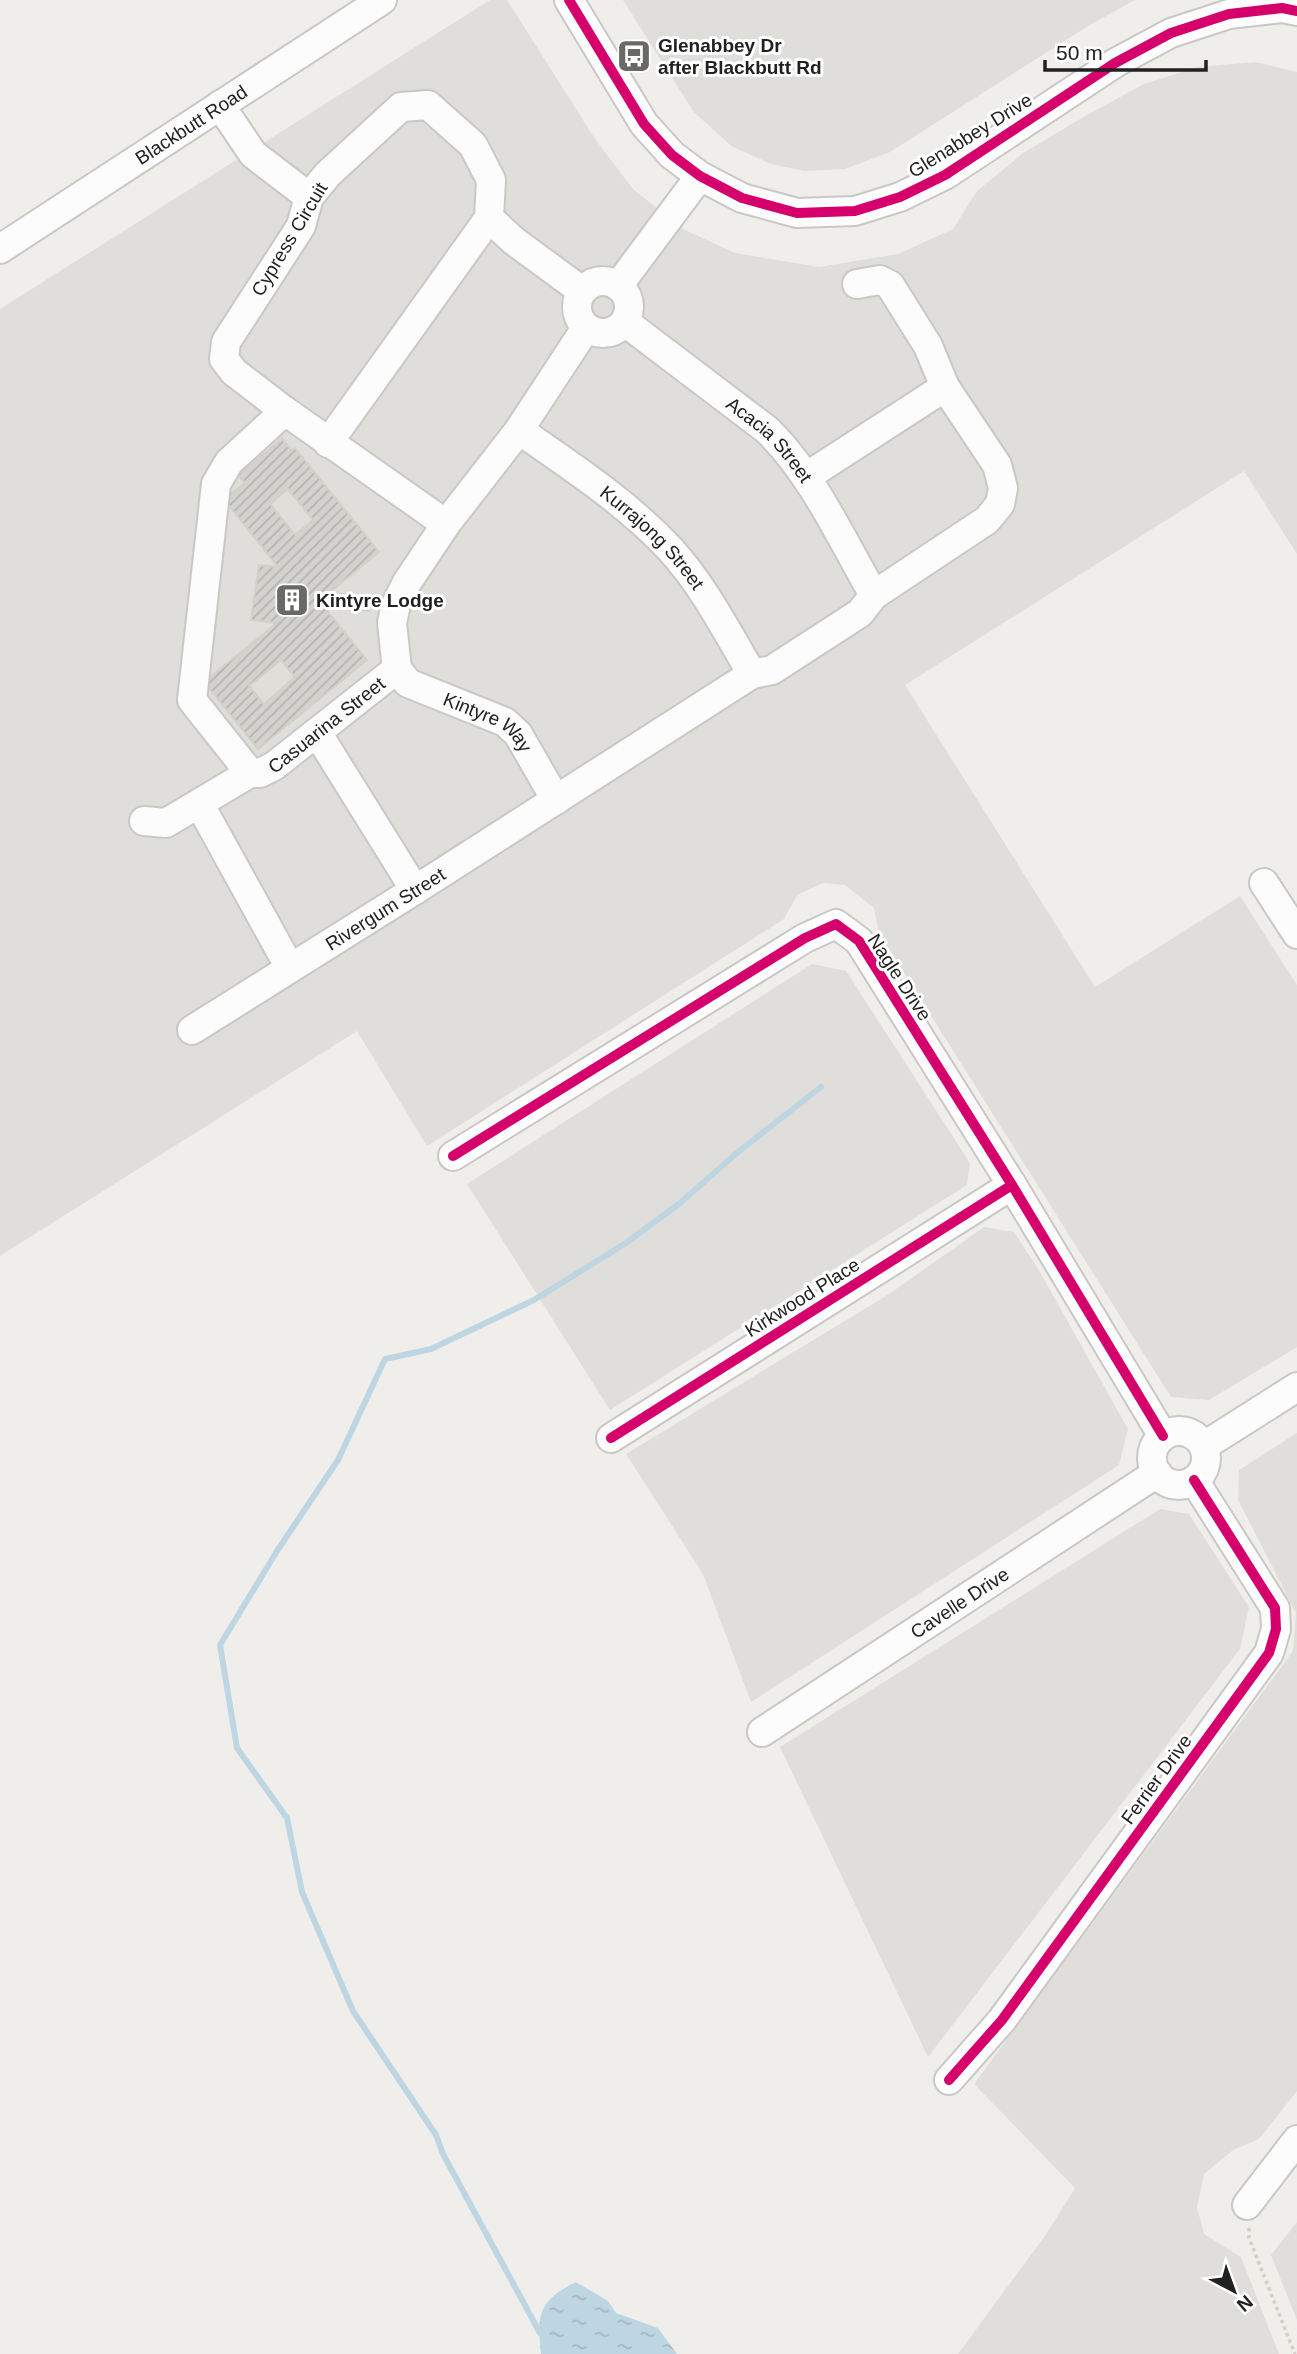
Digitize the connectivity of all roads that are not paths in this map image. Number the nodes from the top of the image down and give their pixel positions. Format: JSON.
{"nodes":[{"id":1,"x":382,"y":0,"type":"edge"},
{"id":2,"x":569,"y":0,"type":"edge"},
{"id":3,"x":1297,"y":11,"type":"edge"},
{"id":4,"x":220,"y":105,"type":"junction"},
{"id":5,"x":700,"y":176,"type":"junction"},
{"id":6,"x":309,"y":197,"type":"junction"},
{"id":7,"x":489,"y":218,"type":"junction"},
{"id":8,"x":0,"y":249,"type":"edge"},
{"id":9,"x":857,"y":284,"type":"dead end"},
{"id":10,"x":618,"y":286,"type":"junction"},
{"id":11,"x":582,"y":292,"type":"junction"},
{"id":12,"x":625,"y":323,"type":"junction"},
{"id":13,"x":586,"y":328,"type":"junction"},
{"id":14,"x":945,"y":387,"type":"junction"},
{"id":15,"x":285,"y":411,"type":"junction"},
{"id":16,"x":519,"y":430,"type":"junction"},
{"id":17,"x":328,"y":443,"type":"junction"},
{"id":18,"x":806,"y":477,"type":"junction"},
{"id":19,"x":446,"y":524,"type":"junction"},
{"id":20,"x":874,"y":595,"type":"junction"},
{"id":21,"x":397,"y":669,"type":"junction"},
{"id":22,"x":752,"y":674,"type":"junction"},
{"id":23,"x":318,"y":734,"type":"junction"},
{"id":24,"x":250,"y":773,"type":"junction"},
{"id":25,"x":566,"y":792,"type":"junction"},
{"id":26,"x":200,"y":805,"type":"junction"},
{"id":27,"x":144,"y":821,"type":"dead end"},
{"id":28,"x":1264,"y":883,"type":"dead end"},
{"id":29,"x":415,"y":890,"type":"junction"},
{"id":30,"x":1297,"y":934,"type":"edge"},
{"id":31,"x":290,"y":968,"type":"junction"},
{"id":32,"x":192,"y":1030,"type":"dead end"},
{"id":33,"x":453,"y":1156,"type":"dead end"},
{"id":34,"x":1012,"y":1185,"type":"junction"},
{"id":35,"x":1297,"y":1387,"type":"edge"},
{"id":36,"x":1163,"y":1436,"type":"junction"},
{"id":37,"x":611,"y":1438,"type":"dead end"},
{"id":38,"x":1204,"y":1446,"type":"junction"},
{"id":39,"x":1157,"y":1473,"type":"junction"},
{"id":40,"x":1194,"y":1480,"type":"junction"},
{"id":41,"x":762,"y":1732,"type":"dead end"},
{"id":42,"x":949,"y":2080,"type":"dead end"},
{"id":43,"x":1297,"y":2140,"type":"edge"},
{"id":44,"x":1247,"y":2205,"type":"road end"}],
"edges":[{"from":1,"to":4,"type":"street","name":"Blackbutt Road"},
{"from":2,"to":5,"type":"street","name":"Glenabbey Drive"},
{"from":3,"to":5,"type":"street","name":"Glenabbey Drive"},
{"from":4,"to":6,"type":"street"},
{"from":4,"to":8,"type":"street","name":"Blackbutt Road"},
{"from":5,"to":10,"type":"street"},
{"from":6,"to":7,"type":"street","name":"Cypress Circuit"},
{"from":6,"to":15,"type":"street","name":"Cypress Circuit"},
{"from":7,"to":11,"type":"street"},
{"from":7,"to":17,"type":"street"},
{"from":9,"to":14,"type":"street","name":"Rivergum Street"},
{"from":10,"to":11,"type":"street"},
{"from":10,"to":12,"type":"street"},
{"from":11,"to":13,"type":"street"},
{"from":12,"to":13,"type":"street"},
{"from":12,"to":18,"type":"street","name":"Acacia Street"},
{"from":13,"to":16,"type":"street"},
{"from":14,"to":18,"type":"street"},
{"from":14,"to":20,"type":"street","name":"Rivergum Street"},
{"from":15,"to":17,"type":"street","name":"Cypress Circuit"},
{"from":15,"to":24,"type":"street"},
{"from":16,"to":19,"type":"street"},
{"from":16,"to":22,"type":"street","name":"Kurrajong Street"},
{"from":17,"to":19,"type":"street","name":"Cypress Circuit"},
{"from":18,"to":20,"type":"street","name":"Acacia Street"},
{"from":19,"to":21,"type":"street"},
{"from":20,"to":22,"type":"street","name":"Rivergum Street"},
{"from":21,"to":23,"type":"street","name":"Casuarina Street"},
{"from":21,"to":25,"type":"street","name":"Kintyre Way"},
{"from":22,"to":25,"type":"street","name":"Rivergum Street"},
{"from":23,"to":24,"type":"street","name":"Casuarina Street"},
{"from":23,"to":29,"type":"street"},
{"from":24,"to":26,"type":"street","name":"Casuarina Street"},
{"from":25,"to":29,"type":"street","name":"Rivergum Street"},
{"from":26,"to":27,"type":"street","name":"Casuarina Street"},
{"from":26,"to":31,"type":"street"},
{"from":28,"to":30,"type":"street"},
{"from":29,"to":31,"type":"street","name":"Rivergum Street"},
{"from":31,"to":32,"type":"street","name":"Rivergum Street"},
{"from":33,"to":34,"type":"street","name":"Nagle Drive"},
{"from":34,"to":36,"type":"street","name":"Nagle Drive"},
{"from":34,"to":37,"type":"street","name":"Kirkwood Place"},
{"from":35,"to":38,"type":"street"},
{"from":36,"to":38,"type":"street"},
{"from":36,"to":39,"type":"street"},
{"from":38,"to":40,"type":"street"},
{"from":39,"to":40,"type":"street"},
{"from":39,"to":41,"type":"street","name":"Cavelle Drive"},
{"from":40,"to":42,"type":"street","name":"Ferrier Drive"},
{"from":43,"to":44,"type":"street"}]}
